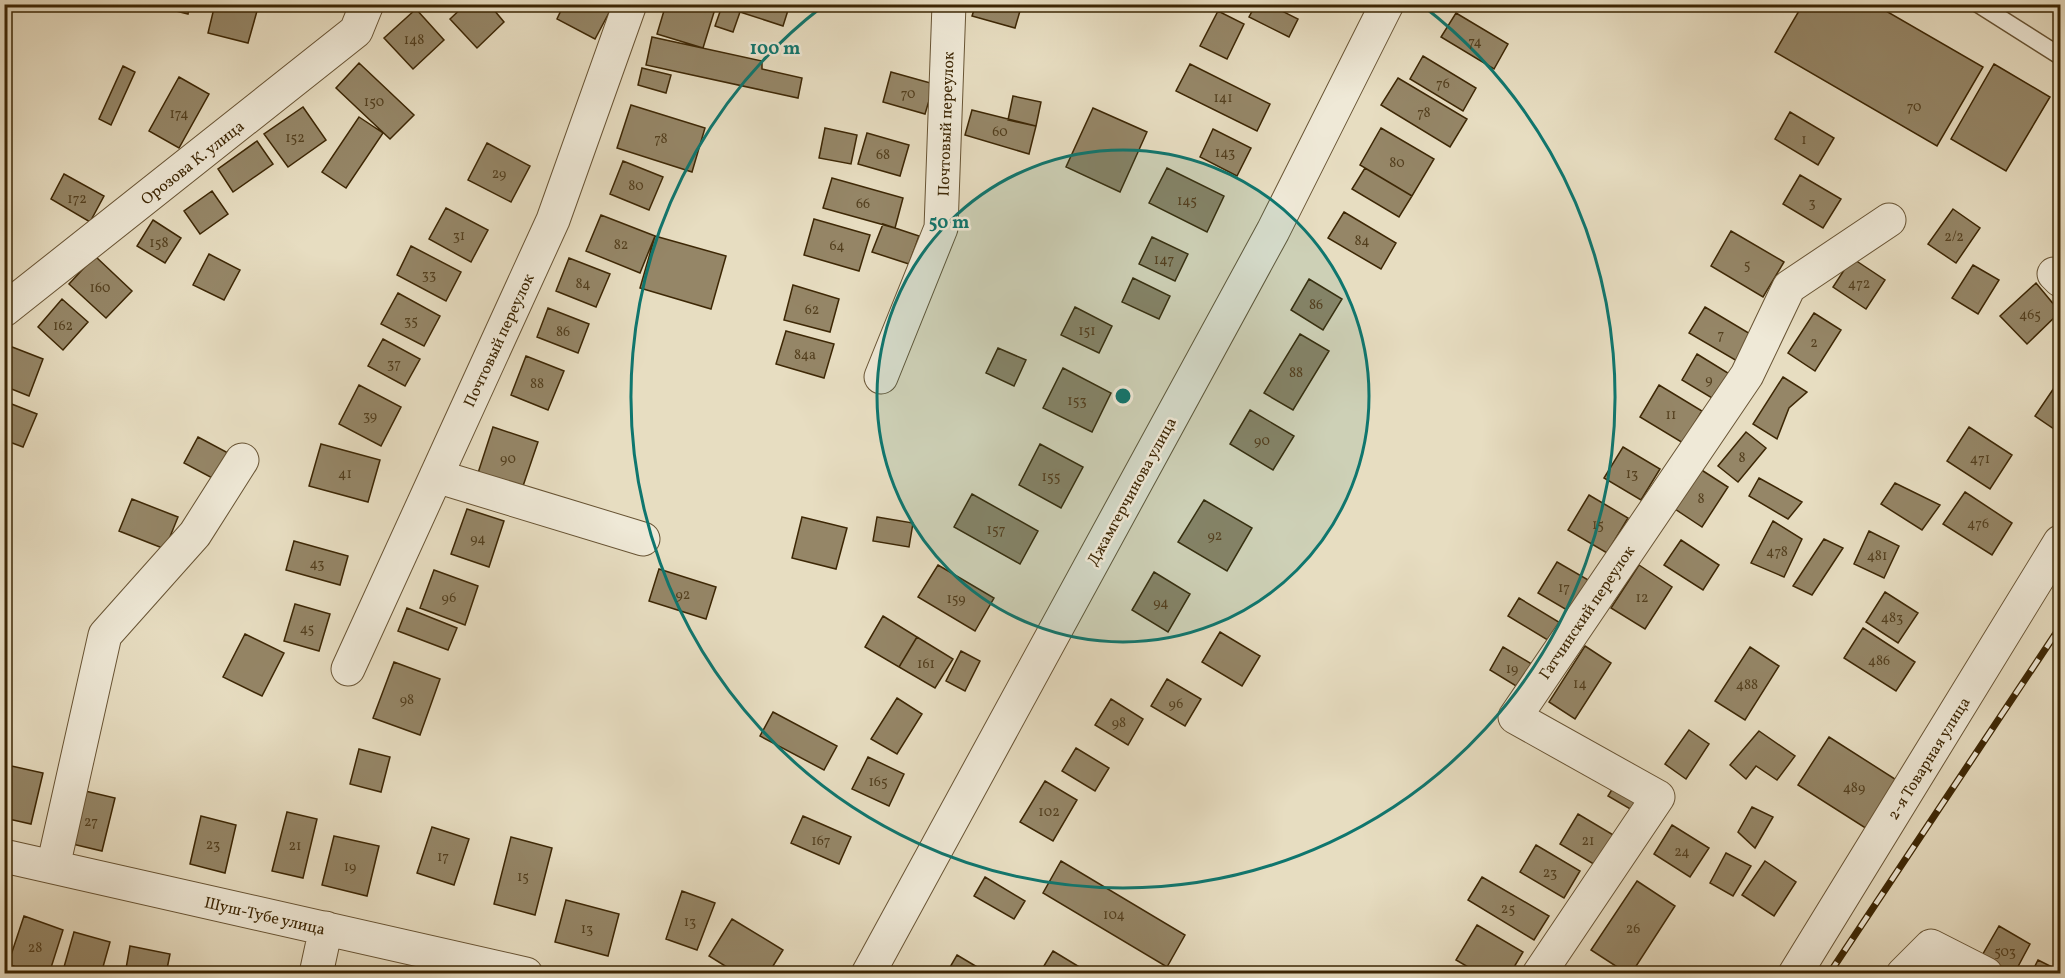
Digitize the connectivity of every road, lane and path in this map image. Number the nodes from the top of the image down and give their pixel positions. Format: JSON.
{"nodes":[{"id":1,"x":367,"y":4,"type":"edge"},
{"id":2,"x":630,"y":4,"type":"edge"},
{"id":3,"x":949,"y":4,"type":"edge"},
{"id":4,"x":1387,"y":4,"type":"edge"},
{"id":5,"x":1978,"y":4,"type":"edge"},
{"id":6,"x":2061,"y":56,"type":"edge"},
{"id":7,"x":1889,"y":220,"type":"dead end"},
{"id":8,"x":4,"y":310,"type":"edge"},
{"id":9,"x":881,"y":377,"type":"dead end"},
{"id":10,"x":242,"y":460,"type":"dead end"},
{"id":11,"x":436,"y":476,"type":"junction"},
{"id":12,"x":643,"y":539,"type":"dead end"},
{"id":13,"x":2061,"y":542,"type":"edge"},
{"id":14,"x":348,"y":669,"type":"dead end"},
{"id":15,"x":4,"y":856,"type":"edge"},
{"id":16,"x":53,"y":867,"type":"junction"},
{"id":17,"x":326,"y":928,"type":"junction"},
{"id":18,"x":316,"y":974,"type":"edge"},
{"id":19,"x":526,"y":974,"type":"edge"},
{"id":20,"x":868,"y":974,"type":"edge"},
{"id":21,"x":1539,"y":974,"type":"edge"},
{"id":22,"x":1795,"y":974,"type":"edge"},
{"id":23,"x":1903,"y":974,"type":"edge"},
{"id":24,"x":1986,"y":974,"type":"edge"}],
"edges":[{"from":1,"to":8,"type":"street","name":"Орозова К. улица"},
{"from":2,"to":11,"type":"street","name":"Почтовый переулок"},
{"from":3,"to":9,"type":"street","name":"Почтовый переулок"},
{"from":4,"to":20,"type":"street","name":"Джамгерчинова улица"},
{"from":5,"to":6,"type":"lane"},
{"from":7,"to":21,"type":"street","name":"Гатчинский переулок"},
{"from":10,"to":16,"type":"street"},
{"from":11,"to":12,"type":"street"},
{"from":11,"to":14,"type":"street","name":"Почтовый переулок"},
{"from":13,"to":22,"type":"street","name":"2-я Товарная улица"},
{"from":15,"to":16,"type":"street","name":"Шуш-Тубе улица"},
{"from":16,"to":17,"type":"street","name":"Шуш-Тубе улица"},
{"from":17,"to":18,"type":"street"},
{"from":17,"to":19,"type":"street","name":"Шуш-Тубе улица"},
{"from":23,"to":24,"type":"street"}]}
